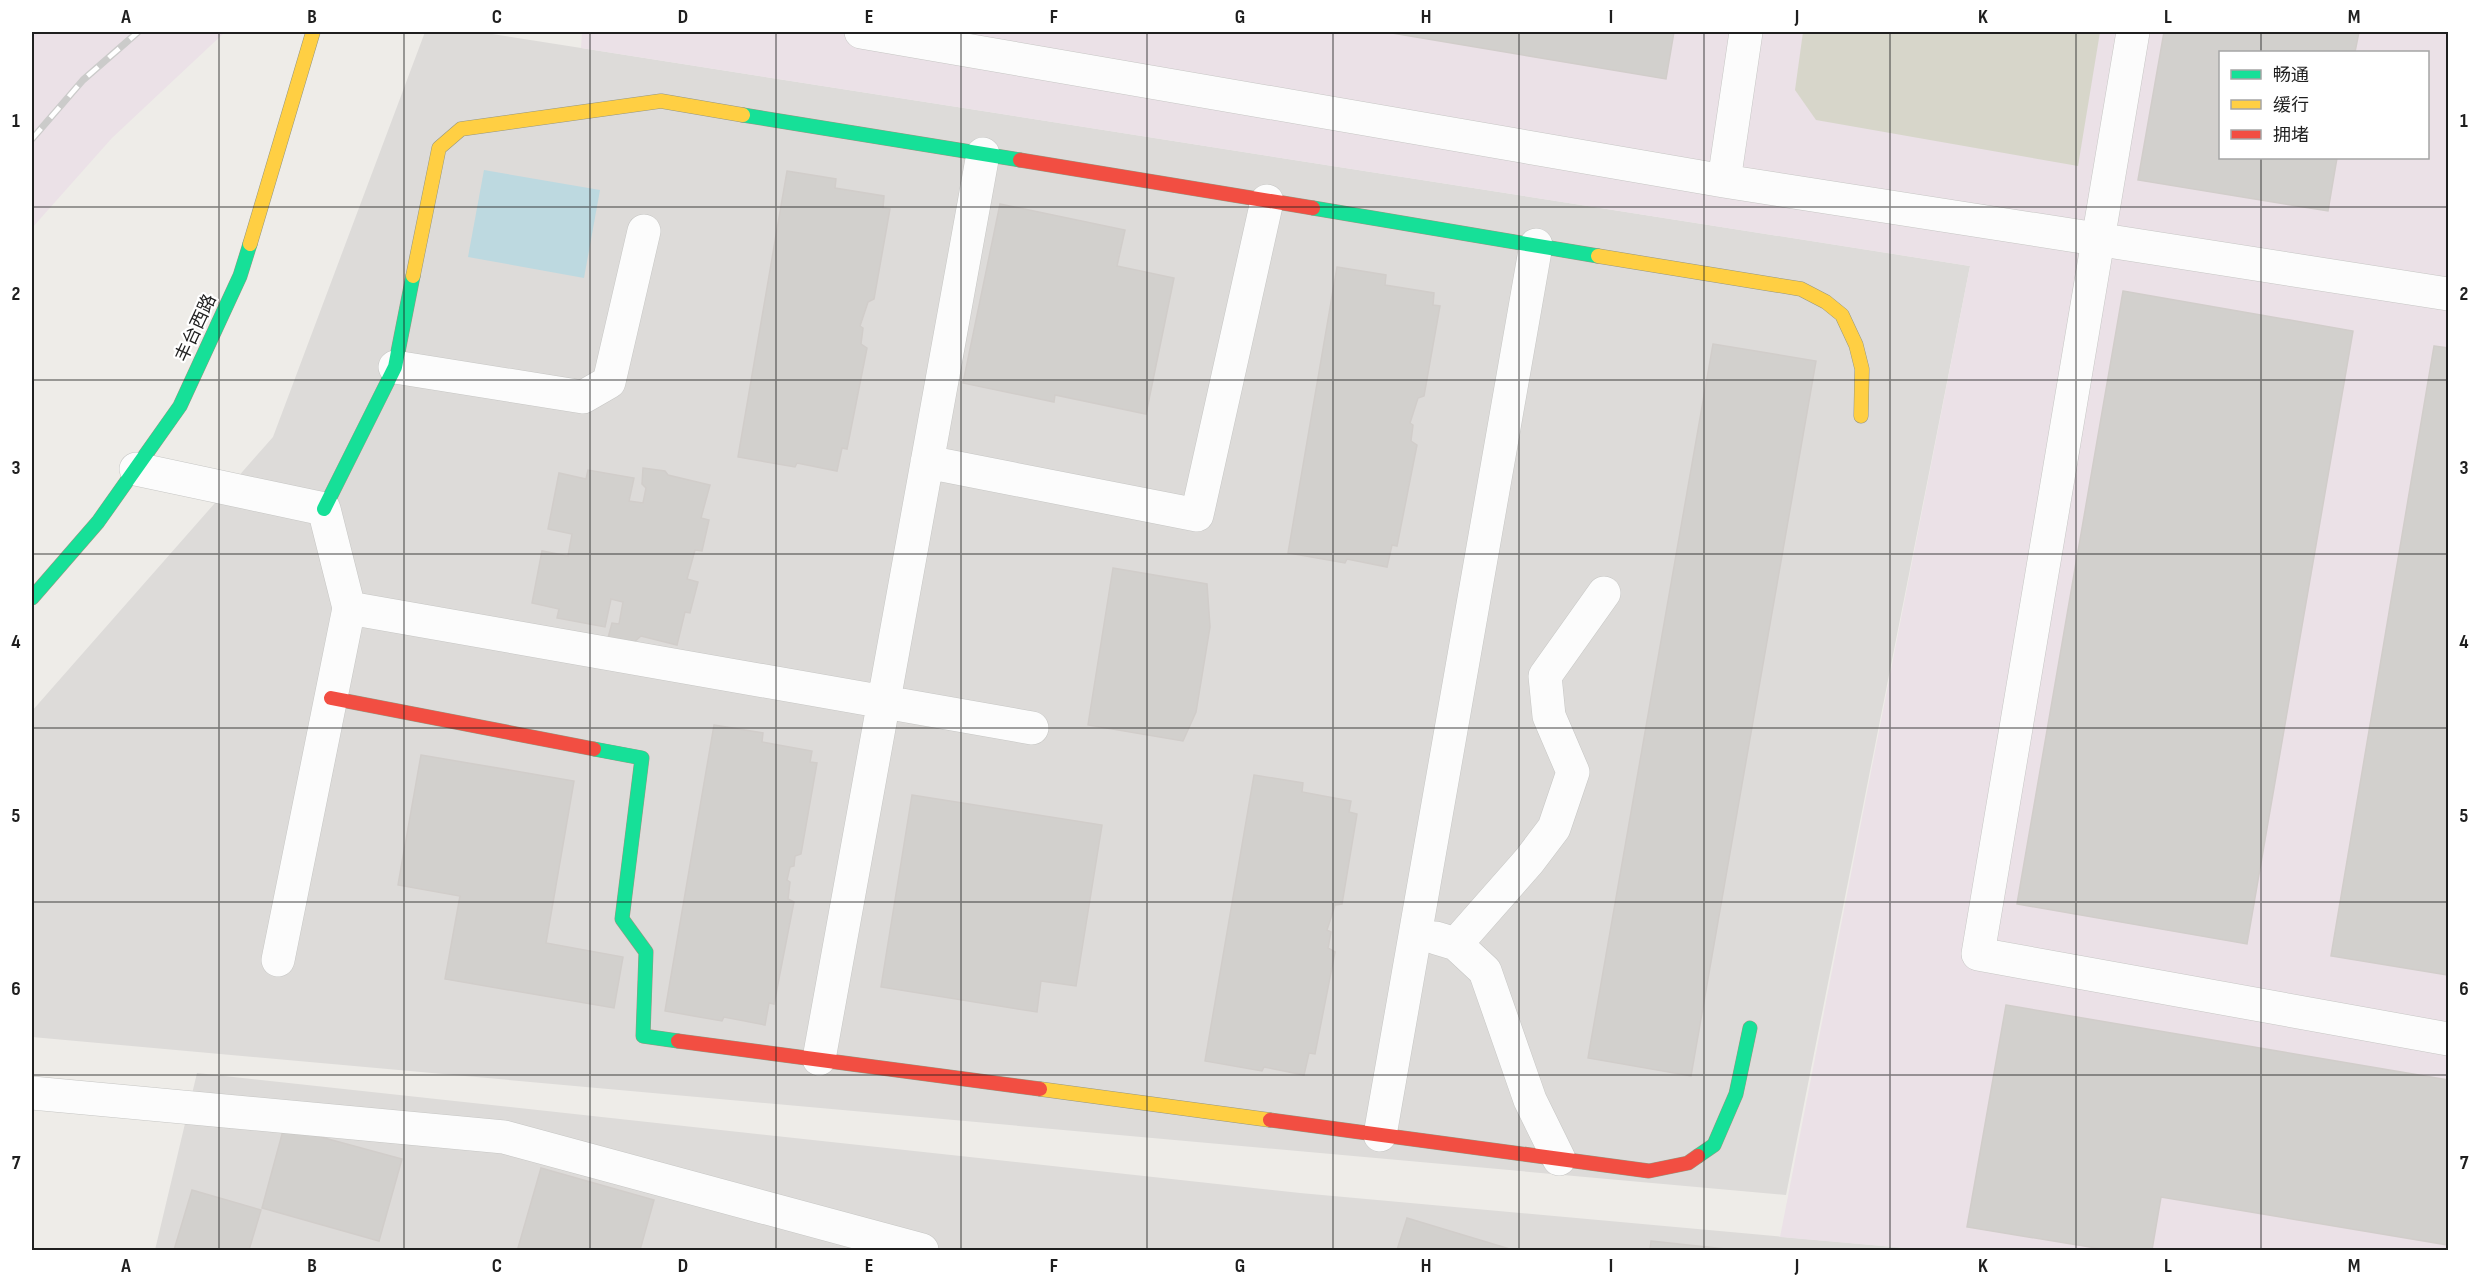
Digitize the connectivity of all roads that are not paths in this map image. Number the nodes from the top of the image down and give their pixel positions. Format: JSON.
{"nodes":[{"id":1,"x":313,"y":32,"type":"edge"},
{"id":2,"x":861,"y":32,"type":"edge"},
{"id":3,"x":1746,"y":32,"type":"edge"},
{"id":4,"x":2133,"y":32,"type":"edge"},
{"id":5,"x":982,"y":154,"type":"junction"},
{"id":6,"x":1724,"y":181,"type":"junction"},
{"id":7,"x":1268,"y":201,"type":"junction"},
{"id":8,"x":644,"y":231,"type":"dead end"},
{"id":9,"x":2098,"y":239,"type":"junction"},
{"id":10,"x":1536,"y":245,"type":"junction"},
{"id":11,"x":2448,"y":294,"type":"edge"},
{"id":12,"x":395,"y":367,"type":"junction"},
{"id":13,"x":1861,"y":416,"type":"dead end"},
{"id":14,"x":927,"y":462,"type":"junction"},
{"id":15,"x":136,"y":469,"type":"junction"},
{"id":16,"x":324,"y":509,"type":"junction"},
{"id":17,"x":1604,"y":593,"type":"dead end"},
{"id":18,"x":32,"y":597,"type":"edge"},
{"id":19,"x":350,"y":608,"type":"junction"},
{"id":20,"x":331,"y":698,"type":"junction"},
{"id":21,"x":884,"y":702,"type":"junction"},
{"id":22,"x":1032,"y":728,"type":"dead end"},
{"id":23,"x":1416,"y":931,"type":"junction"},
{"id":24,"x":1456,"y":944,"type":"junction"},
{"id":25,"x":278,"y":960,"type":"dead end"},
{"id":26,"x":1750,"y":1028,"type":"dead end"},
{"id":27,"x":2448,"y":1039,"type":"edge"},
{"id":28,"x":819,"y":1059,"type":"junction"},
{"id":29,"x":32,"y":1093,"type":"edge"},
{"id":30,"x":1380,"y":1135,"type":"junction"},
{"id":31,"x":1558,"y":1159,"type":"junction"},
{"id":32,"x":922,"y":1251,"type":"edge"}],
"edges":[{"from":1,"to":15,"type":"street","name":"丰台西路"},
{"from":2,"to":6,"type":"street"},
{"from":3,"to":6,"type":"street"},
{"from":4,"to":9,"type":"street"},
{"from":5,"to":7,"type":"street"},
{"from":5,"to":12,"type":"street"},
{"from":5,"to":14,"type":"street"},
{"from":6,"to":9,"type":"street"},
{"from":7,"to":10,"type":"street"},
{"from":7,"to":14,"type":"street"},
{"from":8,"to":12,"type":"street"},
{"from":9,"to":11,"type":"street"},
{"from":9,"to":27,"type":"street"},
{"from":10,"to":13,"type":"street"},
{"from":10,"to":23,"type":"street"},
{"from":12,"to":16,"type":"street"},
{"from":14,"to":21,"type":"street"},
{"from":15,"to":16,"type":"street"},
{"from":15,"to":18,"type":"street","name":"丰台西路"},
{"from":16,"to":19,"type":"street"},
{"from":17,"to":24,"type":"street"},
{"from":19,"to":20,"type":"street"},
{"from":19,"to":21,"type":"street"},
{"from":20,"to":25,"type":"street"},
{"from":20,"to":28,"type":"street"},
{"from":21,"to":22,"type":"street"},
{"from":21,"to":28,"type":"street"},
{"from":23,"to":24,"type":"street"},
{"from":23,"to":30,"type":"street"},
{"from":24,"to":31,"type":"street"},
{"from":26,"to":31,"type":"street"},
{"from":28,"to":30,"type":"street"},
{"from":29,"to":32,"type":"street"},
{"from":30,"to":31,"type":"street"}]}
